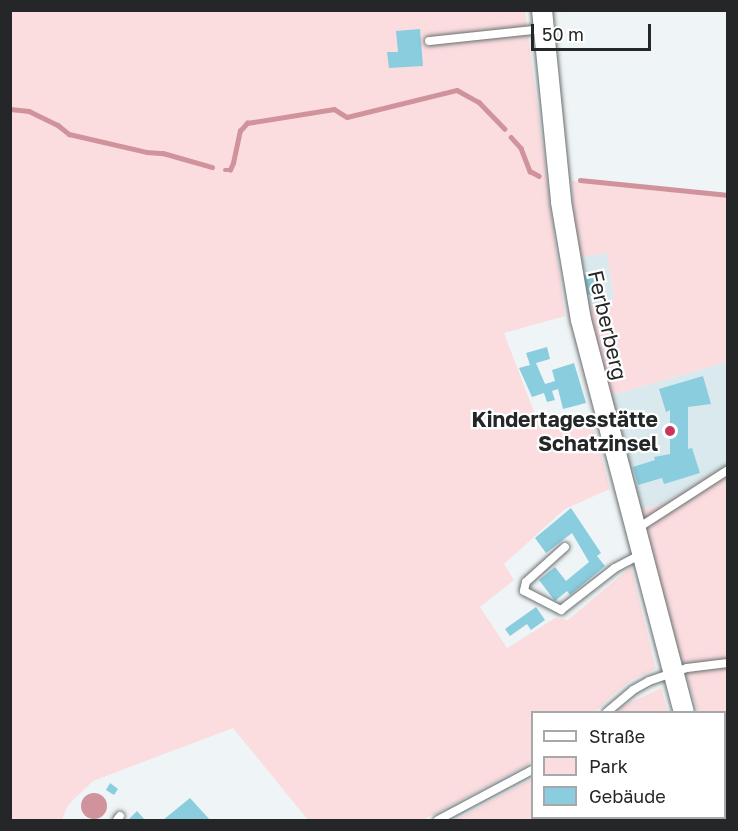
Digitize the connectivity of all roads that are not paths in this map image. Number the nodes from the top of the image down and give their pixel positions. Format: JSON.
{"nodes":[{"id":1,"x":542,"y":20,"type":"edge"},
{"id":2,"x":429,"y":41,"type":"dead end"},
{"id":3,"x":728,"y":470,"type":"edge"},
{"id":4,"x":634,"y":530,"type":"junction"},
{"id":5,"x":564,"y":547,"type":"dead end"},
{"id":6,"x":641,"y":554,"type":"junction"},
{"id":7,"x":728,"y":663,"type":"edge"},
{"id":8,"x":673,"y":672,"type":"junction"},
{"id":9,"x":608,"y":711,"type":"edge"},
{"id":10,"x":684,"y":711,"type":"edge"},
{"id":11,"x":531,"y":771,"type":"edge"},
{"id":12,"x":438,"y":820,"type":"edge"}],
"edges":[{"from":1,"to":2,"type":"lane"},
{"from":1,"to":4,"type":"street","name":"Ferberberg"},
{"from":3,"to":4,"type":"lane"},
{"from":4,"to":6,"type":"street","name":"Ferberberg"},
{"from":5,"to":6,"type":"lane"},
{"from":6,"to":8,"type":"street","name":"Ferberberg"},
{"from":7,"to":8,"type":"lane"},
{"from":8,"to":9,"type":"lane"},
{"from":8,"to":10,"type":"street","name":"Ferberberg"},
{"from":11,"to":12,"type":"lane"}]}
